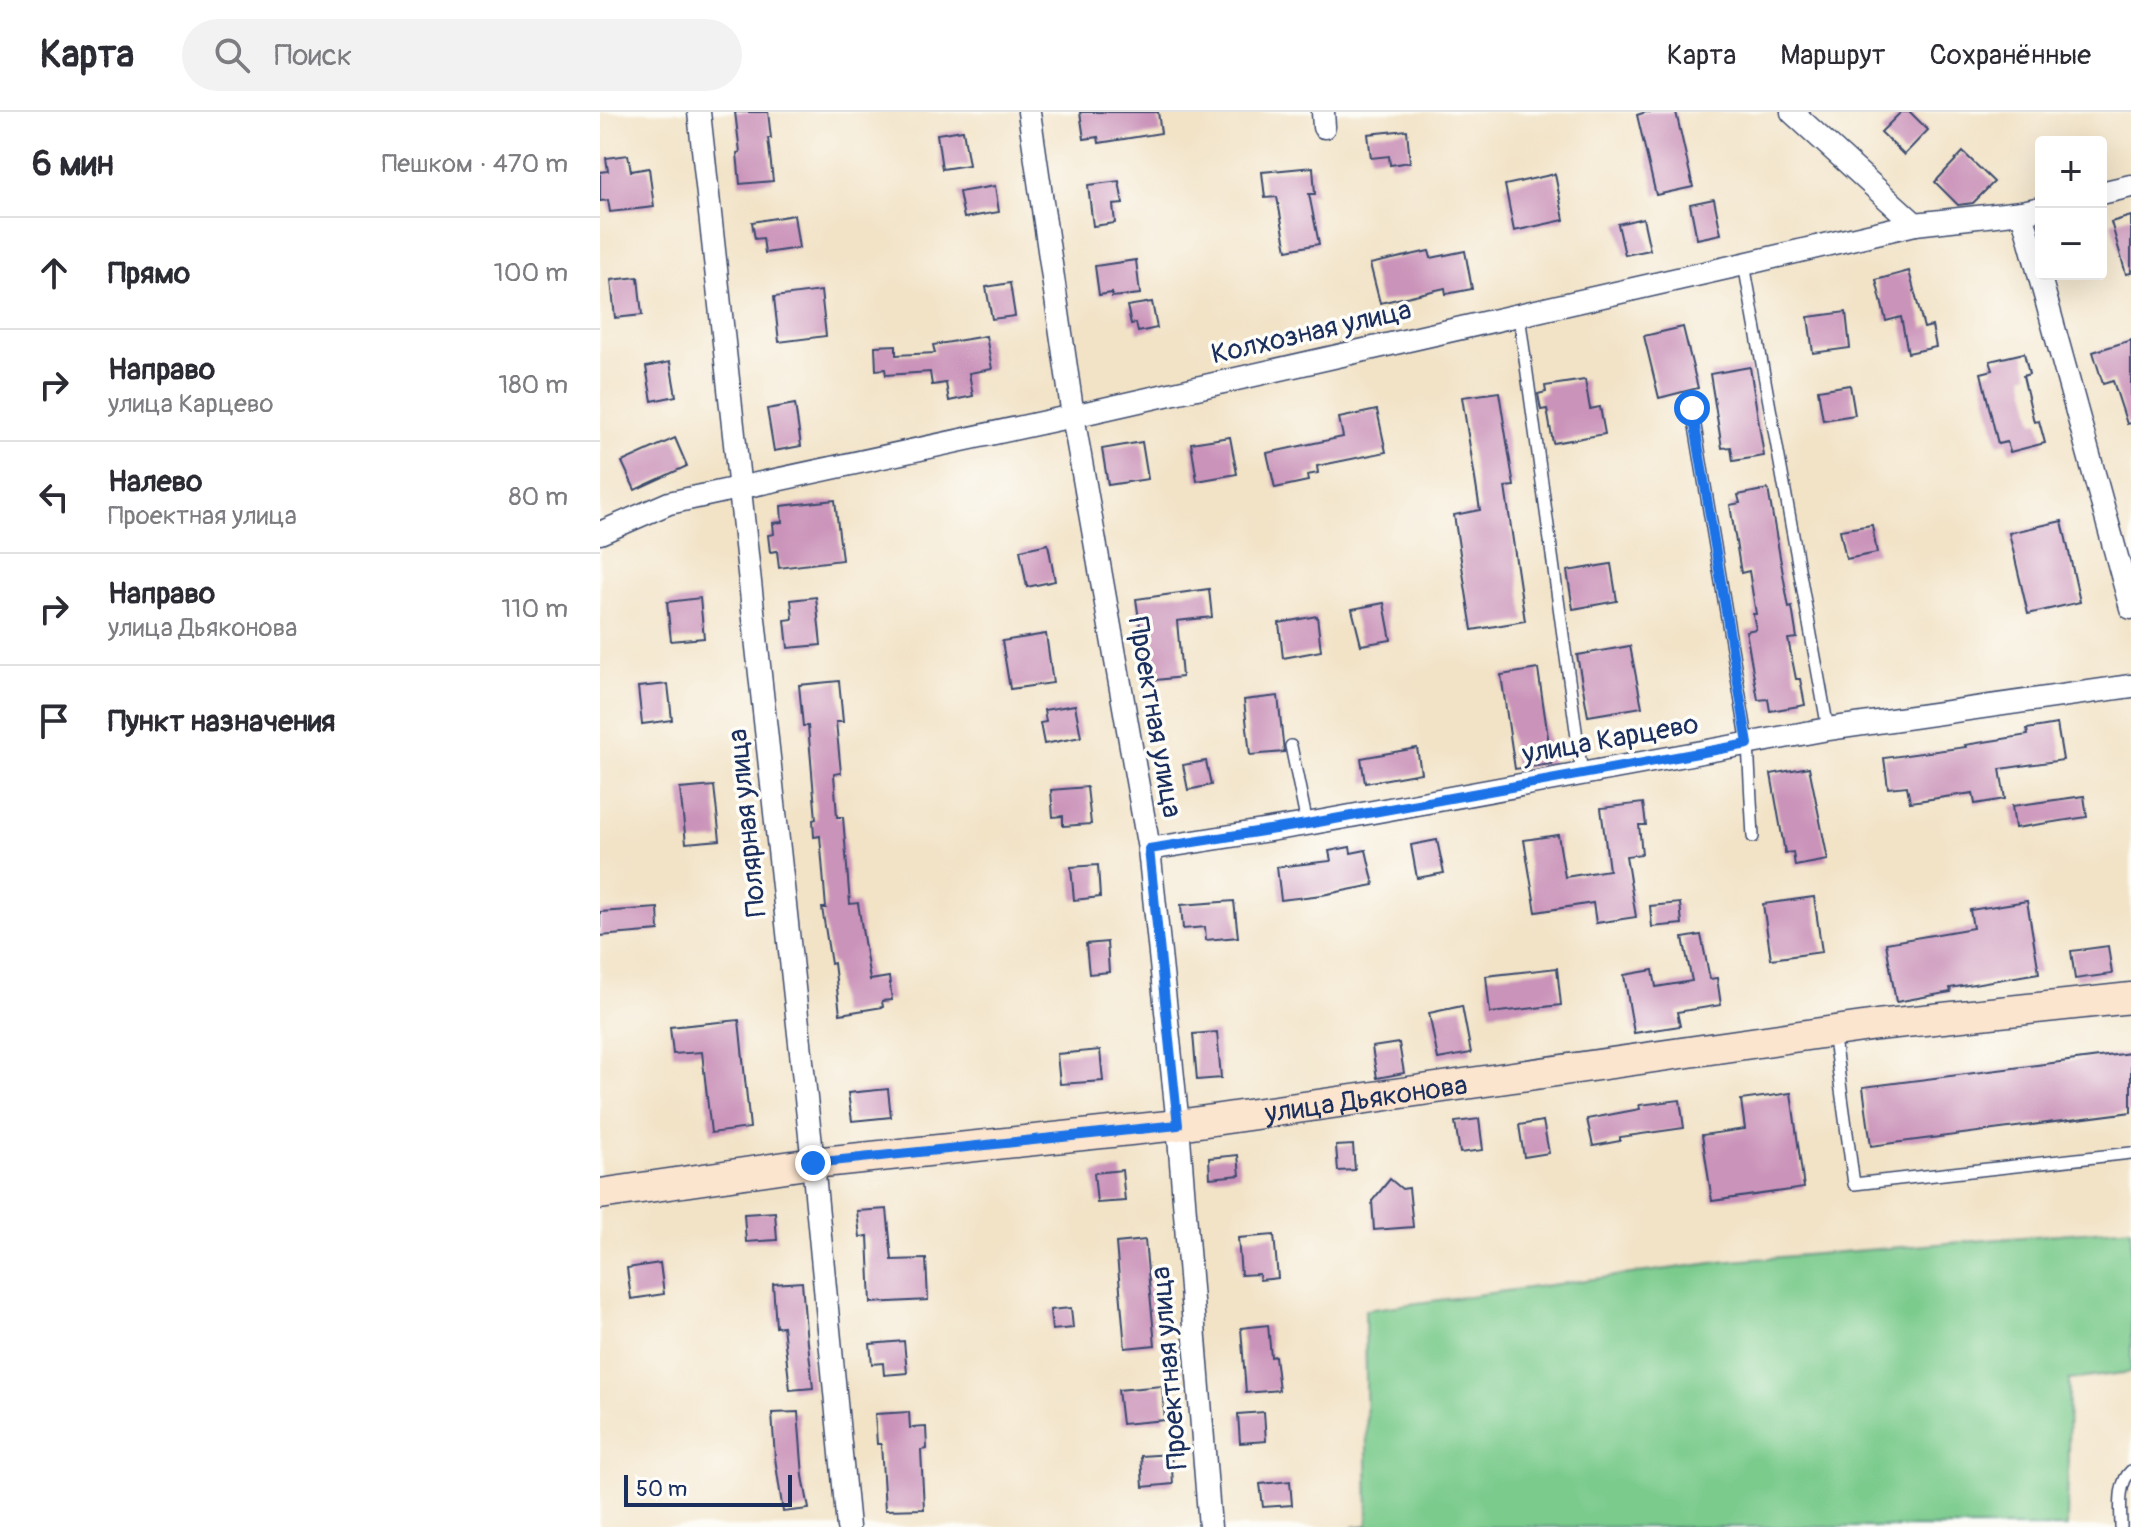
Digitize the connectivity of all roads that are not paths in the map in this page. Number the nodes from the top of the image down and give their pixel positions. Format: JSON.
{"nodes":[{"id":1,"x":699,"y":112,"type":"edge"},
{"id":2,"x":1029,"y":112,"type":"edge"},
{"id":3,"x":1792,"y":112,"type":"edge"},
{"id":4,"x":2131,"y":186,"type":"edge"},
{"id":5,"x":2107,"y":192,"type":"edge"},
{"id":6,"x":2032,"y":210,"type":"edge"},
{"id":7,"x":1915,"y":224,"type":"junction"},
{"id":8,"x":1744,"y":264,"type":"junction"},
{"id":9,"x":1519,"y":315,"type":"junction"},
{"id":10,"x":1692,"y":408,"type":"dead end"},
{"id":11,"x":1073,"y":416,"type":"junction"},
{"id":12,"x":740,"y":489,"type":"junction"},
{"id":13,"x":600,"y":533,"type":"edge"},
{"id":14,"x":2131,"y":608,"type":"edge"},
{"id":15,"x":2131,"y":686,"type":"edge"},
{"id":16,"x":1828,"y":729,"type":"junction"},
{"id":17,"x":1748,"y":744,"type":"junction"},
{"id":18,"x":1291,"y":746,"type":"dead end"},
{"id":19,"x":1582,"y":774,"type":"junction"},
{"id":20,"x":1307,"y":824,"type":"junction"},
{"id":21,"x":1753,"y":837,"type":"dead end"},
{"id":22,"x":1149,"y":849,"type":"junction"},
{"id":23,"x":2131,"y":998,"type":"edge"},
{"id":24,"x":1833,"y":1031,"type":"junction"},
{"id":25,"x":1178,"y":1125,"type":"junction"},
{"id":26,"x":2131,"y":1153,"type":"edge"},
{"id":27,"x":813,"y":1163,"type":"junction"},
{"id":28,"x":600,"y":1194,"type":"edge"},
{"id":29,"x":2131,"y":1471,"type":"edge"},
{"id":30,"x":848,"y":1527,"type":"edge"},
{"id":31,"x":1210,"y":1527,"type":"edge"},
{"id":32,"x":2121,"y":1527,"type":"edge"}],
"edges":[{"from":1,"to":12,"type":"street","name":"Полярная улица"},
{"from":2,"to":11,"type":"street","name":"Проектная улица"},
{"from":3,"to":7,"type":"street"},
{"from":4,"to":5,"type":"street"},
{"from":6,"to":7,"type":"street","name":"Колхозная улица"},
{"from":6,"to":14,"type":"street"},
{"from":7,"to":8,"type":"street","name":"Колхозная улица"},
{"from":8,"to":9,"type":"street","name":"Колхозная улица"},
{"from":8,"to":16,"type":"lane"},
{"from":9,"to":11,"type":"street","name":"Колхозная улица"},
{"from":9,"to":19,"type":"lane"},
{"from":10,"to":17,"type":"lane"},
{"from":11,"to":12,"type":"street","name":"Колхозная улица"},
{"from":11,"to":22,"type":"street","name":"Проектная улица"},
{"from":12,"to":13,"type":"street","name":"Колхозная улица"},
{"from":12,"to":27,"type":"street","name":"Полярная улица"},
{"from":15,"to":16,"type":"street","name":"улица Карцево"},
{"from":16,"to":17,"type":"street","name":"улица Карцево"},
{"from":17,"to":19,"type":"street","name":"улица Карцево"},
{"from":17,"to":21,"type":"lane"},
{"from":18,"to":20,"type":"lane"},
{"from":19,"to":20,"type":"street","name":"улица Карцево"},
{"from":20,"to":22,"type":"street","name":"улица Карцево"},
{"from":22,"to":25,"type":"street","name":"Проектная улица"},
{"from":23,"to":24,"type":"main road","name":"улица Дьяконова"},
{"from":24,"to":25,"type":"main road","name":"улица Дьяконова"},
{"from":24,"to":26,"type":"lane"},
{"from":25,"to":27,"type":"main road","name":"улица Дьяконова"},
{"from":25,"to":31,"type":"street","name":"Проектная улица"},
{"from":27,"to":28,"type":"main road","name":"улица Дьяконова"},
{"from":27,"to":30,"type":"street","name":"Полярная улица"},
{"from":29,"to":32,"type":"lane"}]}
